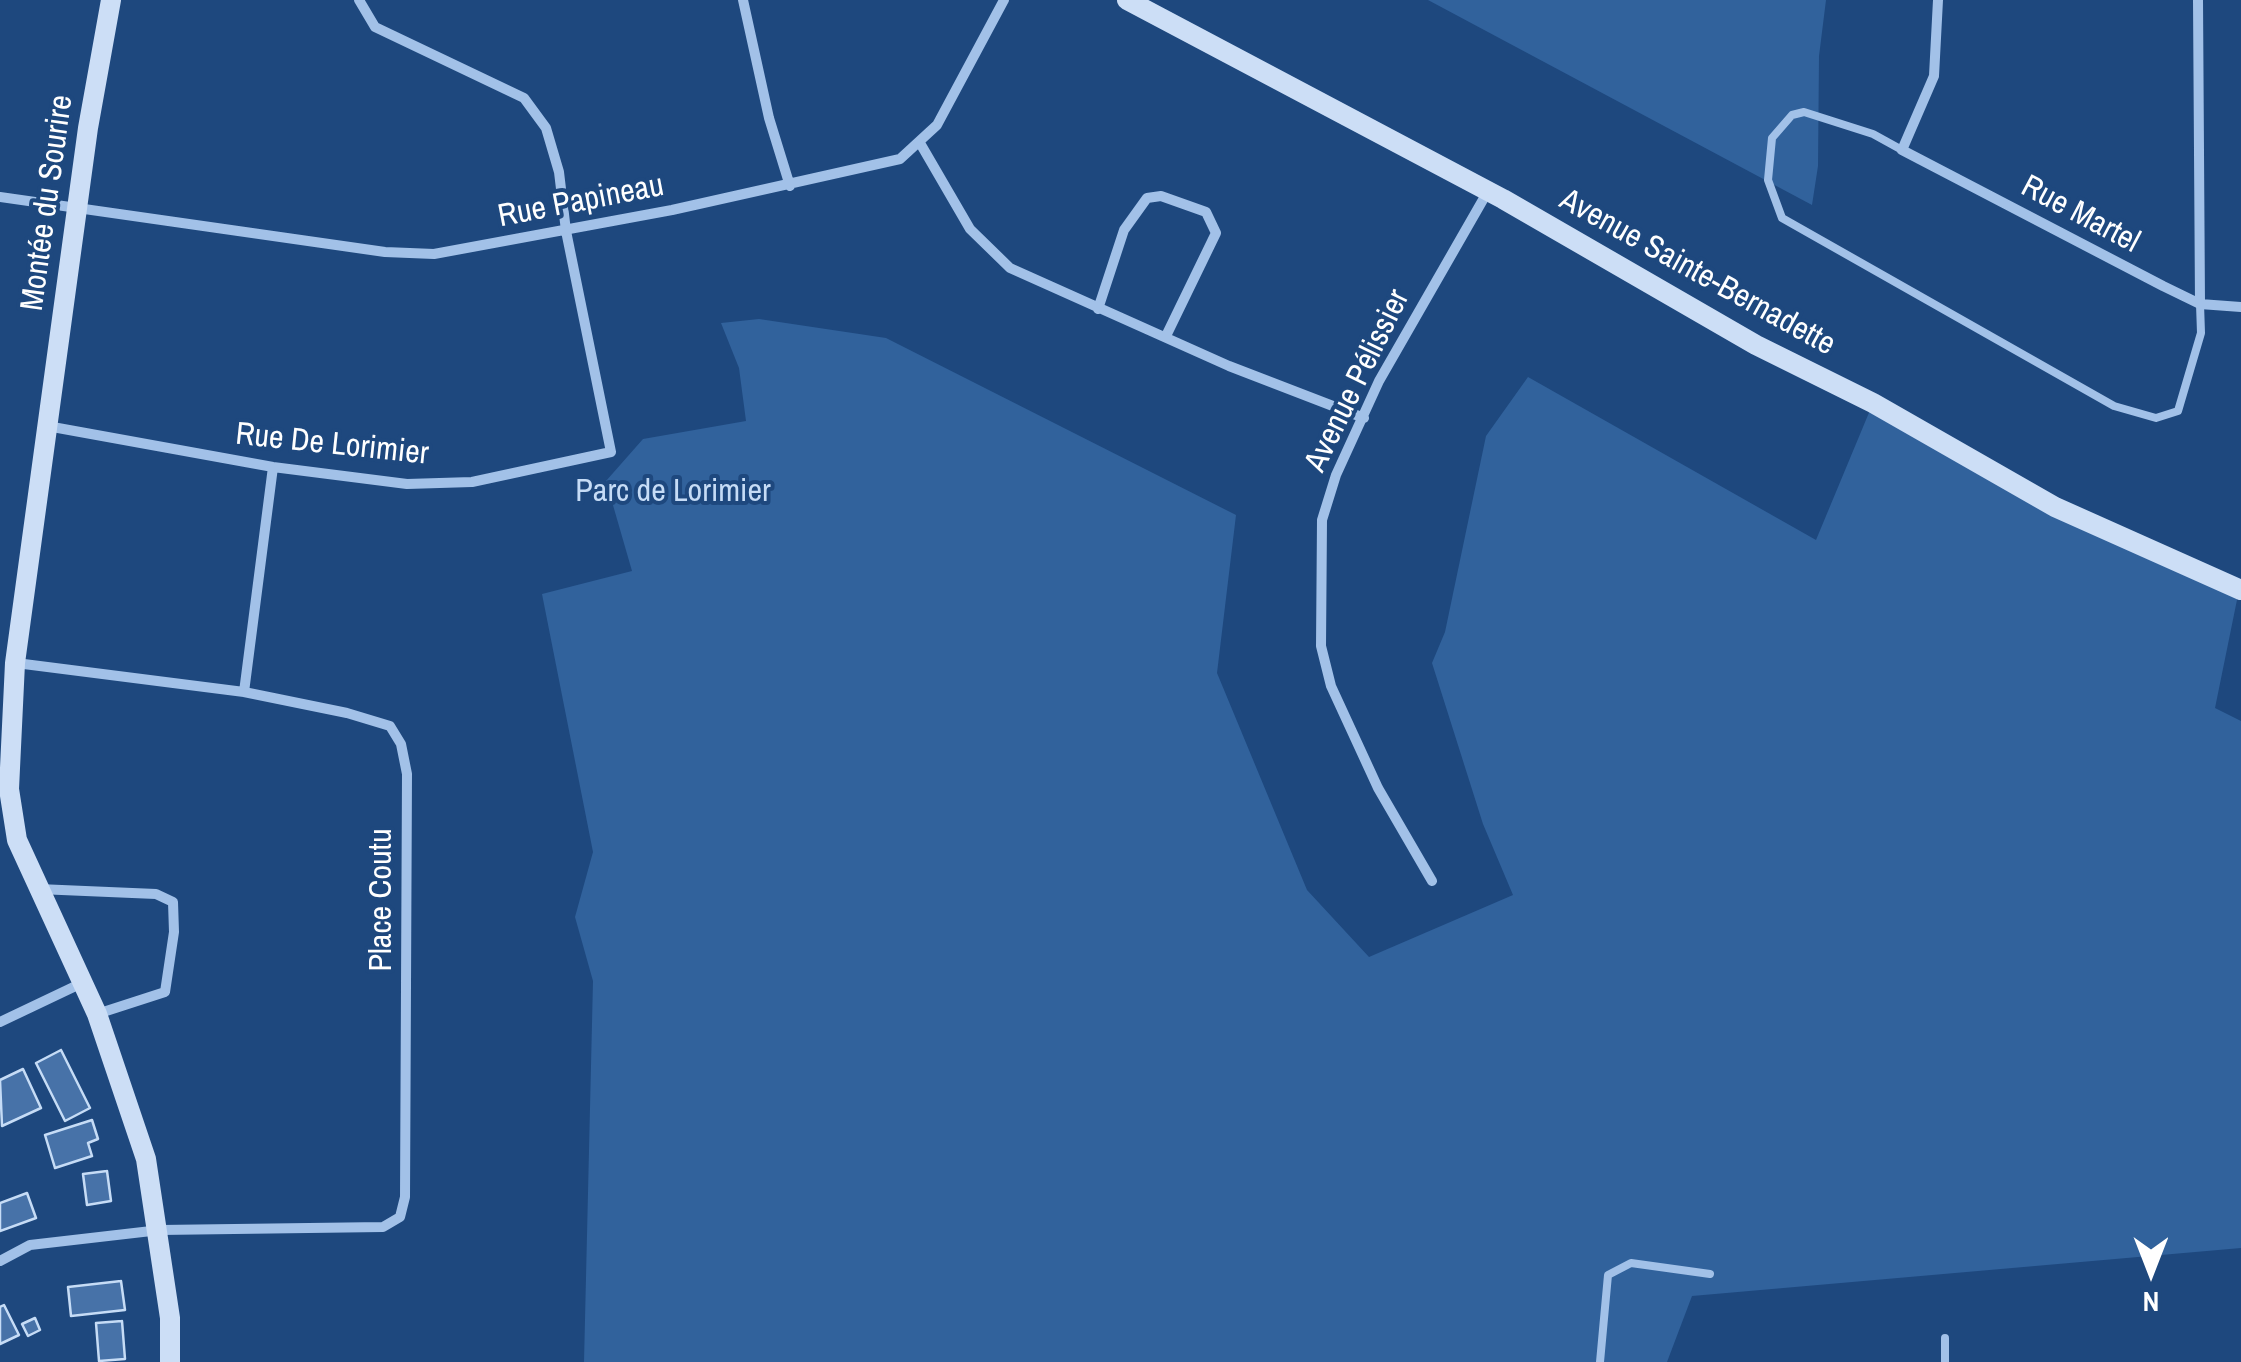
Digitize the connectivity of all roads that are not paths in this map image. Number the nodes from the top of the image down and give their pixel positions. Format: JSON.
{"nodes":[{"id":1,"x":111,"y":0,"type":"edge"},
{"id":2,"x":359,"y":0,"type":"edge"},
{"id":3,"x":742,"y":0,"type":"edge"},
{"id":4,"x":1004,"y":0,"type":"edge"},
{"id":5,"x":1126,"y":0,"type":"edge"},
{"id":6,"x":1938,"y":0,"type":"edge"},
{"id":7,"x":2198,"y":0,"type":"edge"},
{"id":8,"x":920,"y":144,"type":"junction"},
{"id":9,"x":1902,"y":150,"type":"junction"},
{"id":10,"x":790,"y":186,"type":"junction"},
{"id":11,"x":1488,"y":191,"type":"junction"},
{"id":12,"x":0,"y":197,"type":"edge"},
{"id":13,"x":78,"y":207,"type":"junction"},
{"id":14,"x":566,"y":231,"type":"junction"},
{"id":15,"x":2200,"y":304,"type":"junction"},
{"id":16,"x":2241,"y":307,"type":"edge"},
{"id":17,"x":1098,"y":308,"type":"junction"},
{"id":18,"x":1166,"y":336,"type":"junction"},
{"id":19,"x":1364,"y":418,"type":"junction"},
{"id":20,"x":47,"y":426,"type":"junction"},
{"id":21,"x":273,"y":467,"type":"junction"},
{"id":22,"x":2241,"y":590,"type":"edge"},
{"id":23,"x":14,"y":663,"type":"junction"},
{"id":24,"x":244,"y":692,"type":"junction"},
{"id":25,"x":1432,"y":882,"type":"dead end"},
{"id":26,"x":37,"y":888,"type":"junction"},
{"id":27,"x":83,"y":983,"type":"junction"},
{"id":28,"x":97,"y":1014,"type":"junction"},
{"id":29,"x":0,"y":1022,"type":"edge"},
{"id":30,"x":160,"y":1230,"type":"junction"},
{"id":31,"x":0,"y":1261,"type":"edge"},
{"id":32,"x":1710,"y":1274,"type":"dead end"},
{"id":33,"x":1945,"y":1338,"type":"dead end"},
{"id":34,"x":170,"y":1362,"type":"edge"},
{"id":35,"x":1600,"y":1362,"type":"edge"},
{"id":36,"x":1945,"y":1362,"type":"edge"}],
"edges":[{"from":1,"to":13,"type":"street","name":"Montée du Sourire"},
{"from":2,"to":14,"type":"street"},
{"from":3,"to":10,"type":"street"},
{"from":4,"to":8,"type":"street"},
{"from":5,"to":11,"type":"street","name":"Avenue Sainte-Bernadette"},
{"from":6,"to":9,"type":"street"},
{"from":7,"to":15,"type":"street"},
{"from":8,"to":10,"type":"street","name":"Rue Papineau"},
{"from":8,"to":17,"type":"street"},
{"from":9,"to":15,"type":"street","name":"Rue Martel"},
{"from":9,"to":15,"type":"lane"},
{"from":10,"to":14,"type":"street","name":"Rue Papineau"},
{"from":11,"to":19,"type":"street","name":"Avenue Pélissier"},
{"from":11,"to":22,"type":"street","name":"Avenue Sainte-Bernadette"},
{"from":12,"to":13,"type":"street","name":"Rue Papineau"},
{"from":13,"to":14,"type":"street","name":"Rue Papineau"},
{"from":13,"to":20,"type":"street","name":"Montée du Sourire"},
{"from":14,"to":21,"type":"street","name":"Rue De Lorimier"},
{"from":15,"to":16,"type":"street","name":"Rue Martel"},
{"from":17,"to":18,"type":"street"},
{"from":17,"to":18,"type":"street"},
{"from":18,"to":19,"type":"street"},
{"from":19,"to":25,"type":"street","name":"Avenue Pélissier"},
{"from":20,"to":21,"type":"street","name":"Rue De Lorimier"},
{"from":20,"to":23,"type":"street","name":"Montée du Sourire"},
{"from":21,"to":24,"type":"street"},
{"from":23,"to":24,"type":"street","name":"Place Coutu"},
{"from":23,"to":26,"type":"street","name":"Montée du Sourire"},
{"from":24,"to":30,"type":"street","name":"Place Coutu"},
{"from":26,"to":27,"type":"street","name":"Montée du Sourire"},
{"from":26,"to":28,"type":"street"},
{"from":27,"to":28,"type":"street","name":"Montée du Sourire"},
{"from":27,"to":29,"type":"street"},
{"from":28,"to":30,"type":"street","name":"Montée du Sourire"},
{"from":30,"to":31,"type":"street"},
{"from":30,"to":34,"type":"street","name":"Montée du Sourire"},
{"from":32,"to":35,"type":"lane"},
{"from":33,"to":36,"type":"lane"}]}
